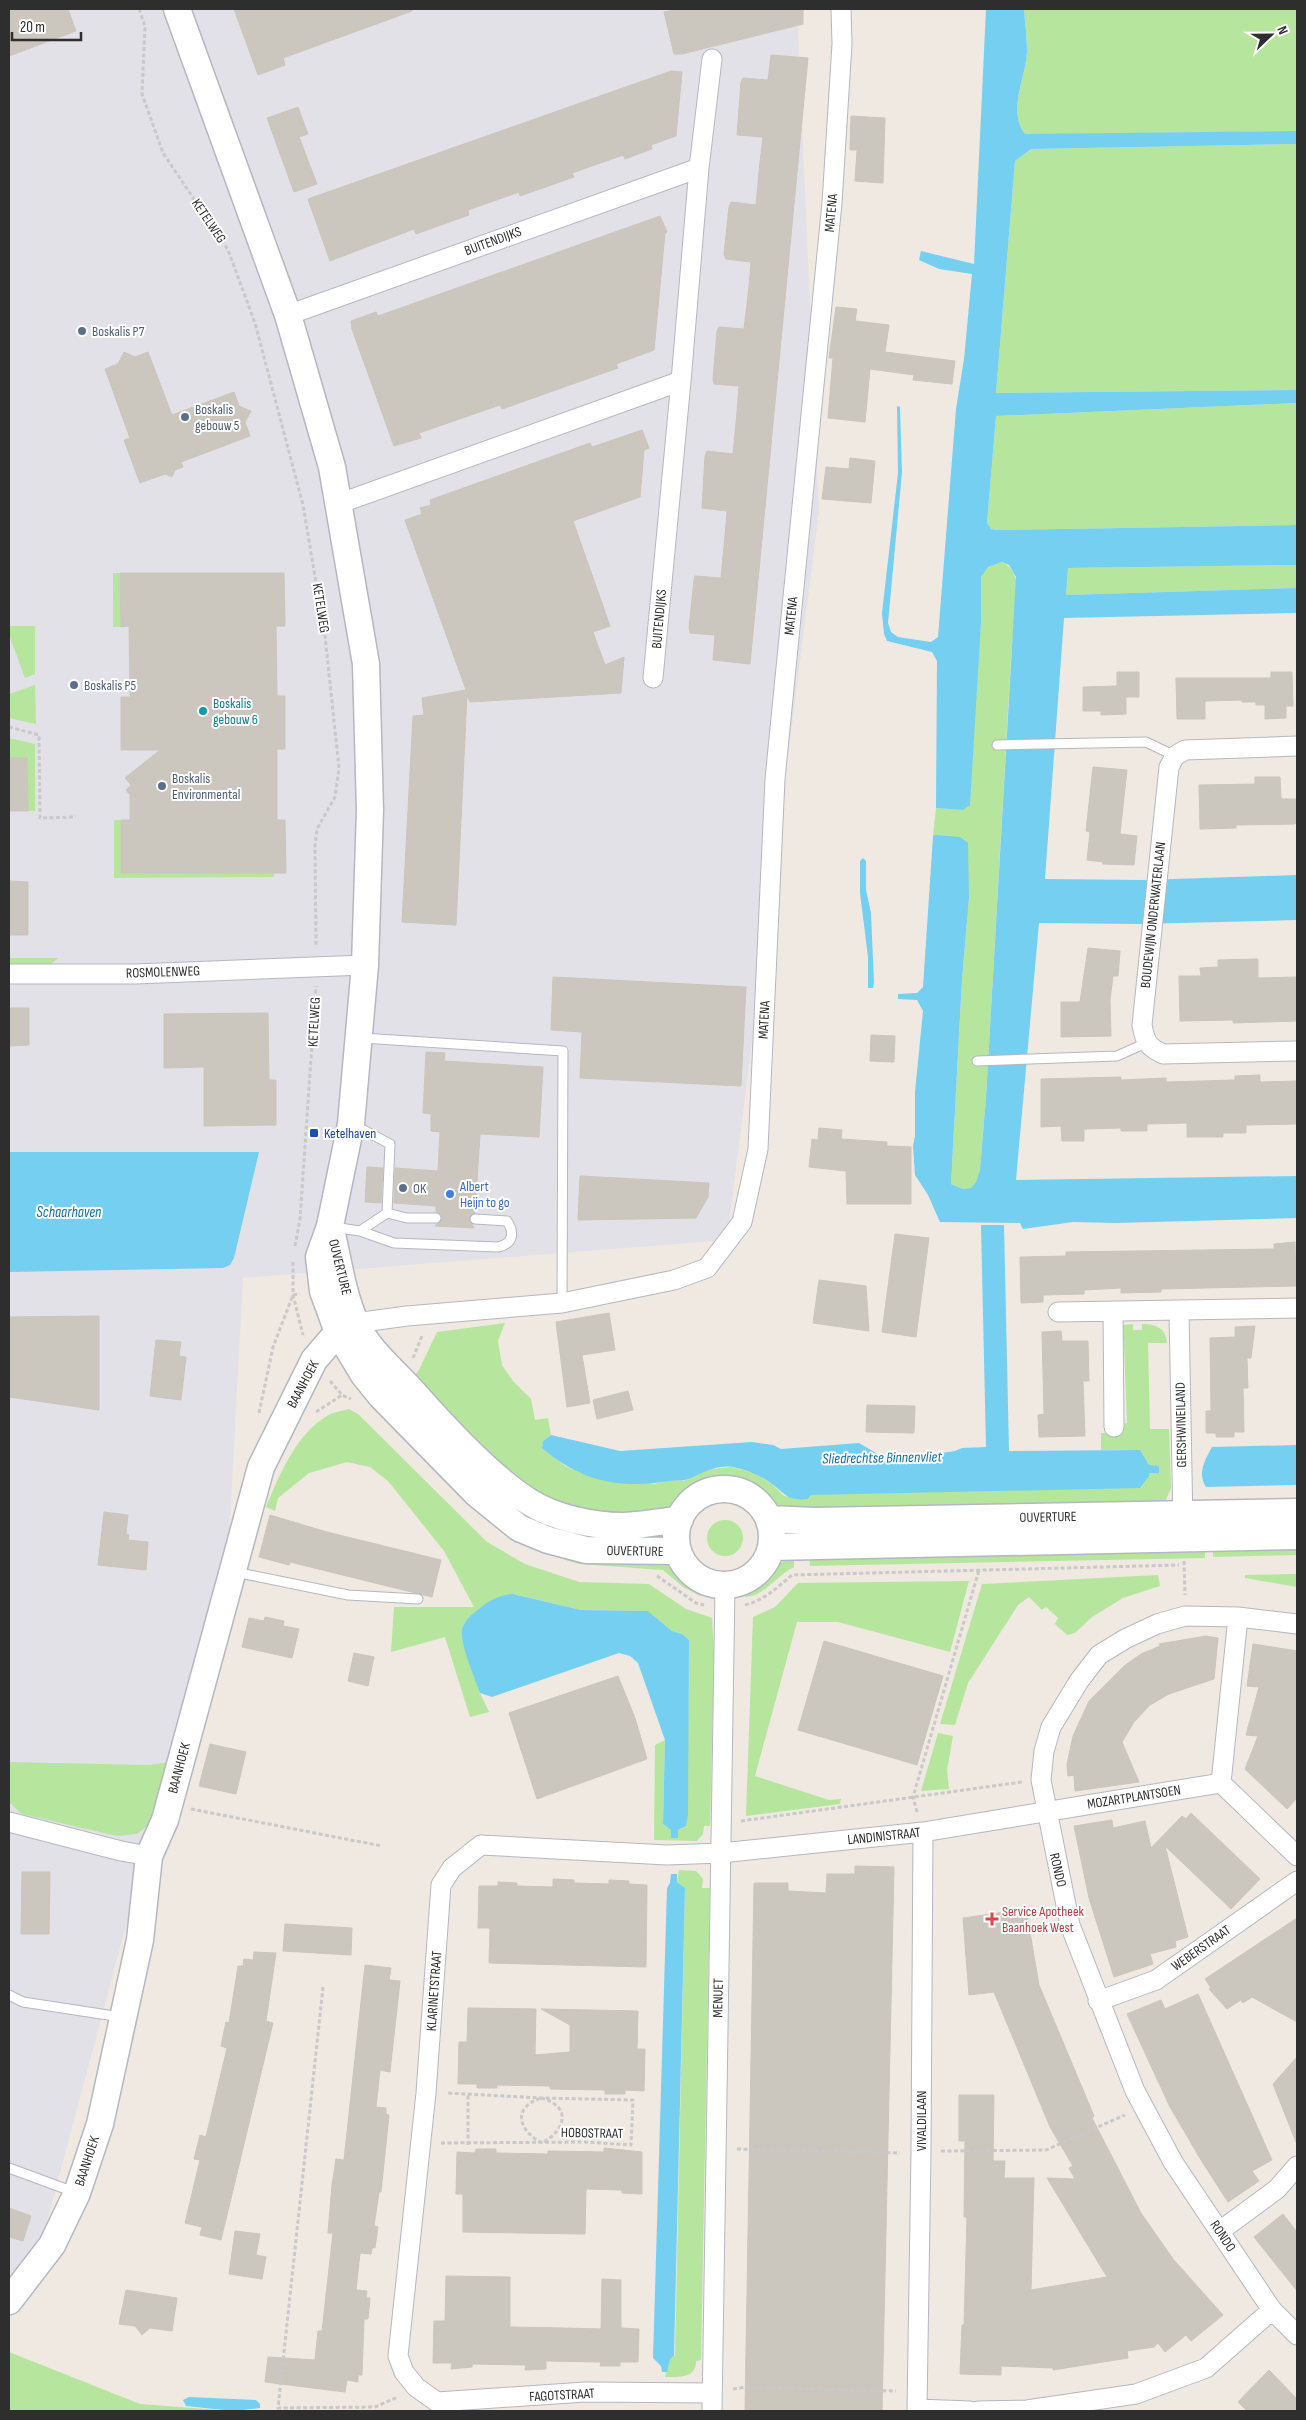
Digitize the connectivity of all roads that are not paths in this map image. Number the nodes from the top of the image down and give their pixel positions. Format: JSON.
{"nodes":[{"id":1,"x":177,"y":9,"type":"edge"},
{"id":2,"x":841,"y":9,"type":"edge"},
{"id":3,"x":712,"y":59,"type":"dead end"},
{"id":4,"x":699,"y":168,"type":"junction"},
{"id":5,"x":288,"y":314,"type":"junction"},
{"id":6,"x":682,"y":381,"type":"junction"},
{"id":7,"x":338,"y":504,"type":"junction"},
{"id":8,"x":653,"y":678,"type":"dead end"},
{"id":9,"x":997,"y":745,"type":"dead end"},
{"id":10,"x":1297,"y":746,"type":"edge"},
{"id":11,"x":1175,"y":756,"type":"junction"},
{"id":12,"x":365,"y":965,"type":"junction"},
{"id":13,"x":9,"y":974,"type":"edge"},
{"id":14,"x":359,"y":1038,"type":"junction"},
{"id":15,"x":1146,"y":1043,"type":"junction"},
{"id":16,"x":1297,"y":1051,"type":"edge"},
{"id":17,"x":977,"y":1061,"type":"dead end"},
{"id":18,"x":351,"y":1124,"type":"junction"},
{"id":19,"x":386,"y":1213,"type":"junction"},
{"id":20,"x":436,"y":1218,"type":"dead end"},
{"id":21,"x":475,"y":1219,"type":"dead end"},
{"id":22,"x":330,"y":1226,"type":"junction"},
{"id":23,"x":360,"y":1230,"type":"junction"},
{"id":24,"x":562,"y":1303,"type":"junction"},
{"id":25,"x":1297,"y":1308,"type":"edge"},
{"id":26,"x":1179,"y":1311,"type":"junction"},
{"id":27,"x":1058,"y":1312,"type":"dead end"},
{"id":28,"x":1113,"y":1312,"type":"junction"},
{"id":29,"x":347,"y":1327,"type":"junction"},
{"id":30,"x":1114,"y":1427,"type":"dead end"},
{"id":31,"x":1297,"y":1512,"type":"edge"},
{"id":32,"x":680,"y":1519,"type":"junction"},
{"id":33,"x":769,"y":1519,"type":"junction"},
{"id":34,"x":1183,"y":1526,"type":"junction"},
{"id":35,"x":1297,"y":1536,"type":"edge"},
{"id":36,"x":772,"y":1546,"type":"junction"},
{"id":37,"x":678,"y":1551,"type":"junction"},
{"id":38,"x":232,"y":1571,"type":"junction"},
{"id":39,"x":725,"y":1586,"type":"junction"},
{"id":40,"x":418,"y":1599,"type":"dead end"},
{"id":41,"x":1238,"y":1617,"type":"junction"},
{"id":42,"x":1297,"y":1624,"type":"edge"},
{"id":43,"x":1221,"y":1783,"type":"junction"},
{"id":44,"x":1046,"y":1811,"type":"junction"},
{"id":45,"x":9,"y":1822,"type":"edge"},
{"id":46,"x":923,"y":1832,"type":"junction"},
{"id":47,"x":720,"y":1853,"type":"junction"},
{"id":48,"x":149,"y":1856,"type":"junction"},
{"id":49,"x":1297,"y":1856,"type":"edge"},
{"id":50,"x":1297,"y":1881,"type":"edge"},
{"id":51,"x":9,"y":1995,"type":"edge"},
{"id":52,"x":1098,"y":2001,"type":"junction"},
{"id":53,"x":123,"y":2017,"type":"junction"},
{"id":54,"x":1297,"y":2166,"type":"edge"},
{"id":55,"x":9,"y":2168,"type":"edge"},
{"id":56,"x":77,"y":2193,"type":"junction"},
{"id":57,"x":1220,"y":2231,"type":"junction"},
{"id":58,"x":9,"y":2301,"type":"edge"},
{"id":59,"x":1272,"y":2310,"type":"junction"},
{"id":60,"x":1297,"y":2335,"type":"edge"},
{"id":61,"x":416,"y":2387,"type":"joint"},
{"id":62,"x":712,"y":2402,"type":"edge"},
{"id":63,"x":917,"y":2404,"type":"edge"},
{"id":64,"x":970,"y":2411,"type":"edge"},
{"id":65,"x":978,"y":2411,"type":"edge"}],
"edges":[{"from":1,"to":5,"type":"street"},
{"from":2,"to":24,"type":"street","name":"MATENA"},
{"from":3,"to":4,"type":"street","name":"BUITENDIJKS"},
{"from":4,"to":5,"type":"street","name":"BUITENDIJKS"},
{"from":4,"to":6,"type":"street","name":"BUITENDIJKS"},
{"from":5,"to":7,"type":"street"},
{"from":6,"to":7,"type":"street"},
{"from":6,"to":8,"type":"street","name":"BUITENDIJKS"},
{"from":7,"to":12,"type":"street"},
{"from":9,"to":11,"type":"lane"},
{"from":10,"to":11,"type":"street"},
{"from":11,"to":15,"type":"street","name":"BOUDEWIJN ONDERWATERLAAN"},
{"from":12,"to":13,"type":"street","name":"ROSMOLENWEG"},
{"from":12,"to":14,"type":"street"},
{"from":14,"to":18,"type":"street"},
{"from":14,"to":24,"type":"lane"},
{"from":15,"to":16,"type":"street"},
{"from":15,"to":17,"type":"lane"},
{"from":18,"to":19,"type":"lane"},
{"from":18,"to":22,"type":"street"},
{"from":19,"to":20,"type":"lane"},
{"from":19,"to":23,"type":"lane"},
{"from":21,"to":23,"type":"lane"},
{"from":22,"to":23,"type":"lane"},
{"from":22,"to":29,"type":"street","name":"OUVERTURE"},
{"from":24,"to":29,"type":"street"},
{"from":25,"to":26,"type":"street"},
{"from":26,"to":28,"type":"street"},
{"from":26,"to":34,"type":"street","name":"GERSHWINEILAND"},
{"from":27,"to":28,"type":"street"},
{"from":28,"to":30,"type":"street"},
{"from":29,"to":32,"type":"street","name":"OUVERTURE"},
{"from":29,"to":37,"type":"street","name":"OUVERTURE"},
{"from":29,"to":38,"type":"street","name":"BAANHOEK"},
{"from":31,"to":34,"type":"street","name":"OUVERTURE"},
{"from":32,"to":33,"type":"street"},
{"from":32,"to":37,"type":"street"},
{"from":33,"to":34,"type":"street","name":"OUVERTURE"},
{"from":33,"to":36,"type":"street"},
{"from":34,"to":35,"type":"street","name":"OUVERTURE"},
{"from":34,"to":36,"type":"street","name":"OUVERTURE"},
{"from":36,"to":39,"type":"street"},
{"from":37,"to":39,"type":"street"},
{"from":38,"to":40,"type":"lane"},
{"from":38,"to":48,"type":"street","name":"BAANHOEK"},
{"from":39,"to":47,"type":"street","name":"MENUET"},
{"from":41,"to":42,"type":"street","name":"RONDO"},
{"from":41,"to":43,"type":"street"},
{"from":41,"to":44,"type":"street","name":"RONDO"},
{"from":43,"to":44,"type":"street","name":"MOZARTPLANTSOEN"},
{"from":43,"to":49,"type":"street"},
{"from":44,"to":46,"type":"street","name":"LANDINISTRAAT"},
{"from":44,"to":52,"type":"street","name":"RONDO"},
{"from":45,"to":48,"type":"street"},
{"from":46,"to":47,"type":"street","name":"LANDINISTRAAT"},
{"from":46,"to":63,"type":"street","name":"VIVALDILAAN"},
{"from":47,"to":61,"type":"street","name":"KLARINETSTRAAT"},
{"from":47,"to":62,"type":"street","name":"MENUET"},
{"from":48,"to":53,"type":"street","name":"BAANHOEK"},
{"from":50,"to":52,"type":"street","name":"WEBERSTRAAT"},
{"from":51,"to":53,"type":"lane"},
{"from":52,"to":57,"type":"street","name":"RONDO"},
{"from":53,"to":56,"type":"street","name":"BAANHOEK"},
{"from":54,"to":57,"type":"street"},
{"from":55,"to":56,"type":"lane"},
{"from":56,"to":58,"type":"street","name":"BAANHOEK"},
{"from":57,"to":59,"type":"street","name":"RONDO"},
{"from":59,"to":60,"type":"street","name":"RONDO"},
{"from":59,"to":65,"type":"street"},
{"from":61,"to":62,"type":"street","name":"FAGOTSTRAAT"},
{"from":63,"to":64,"type":"street"}]}
